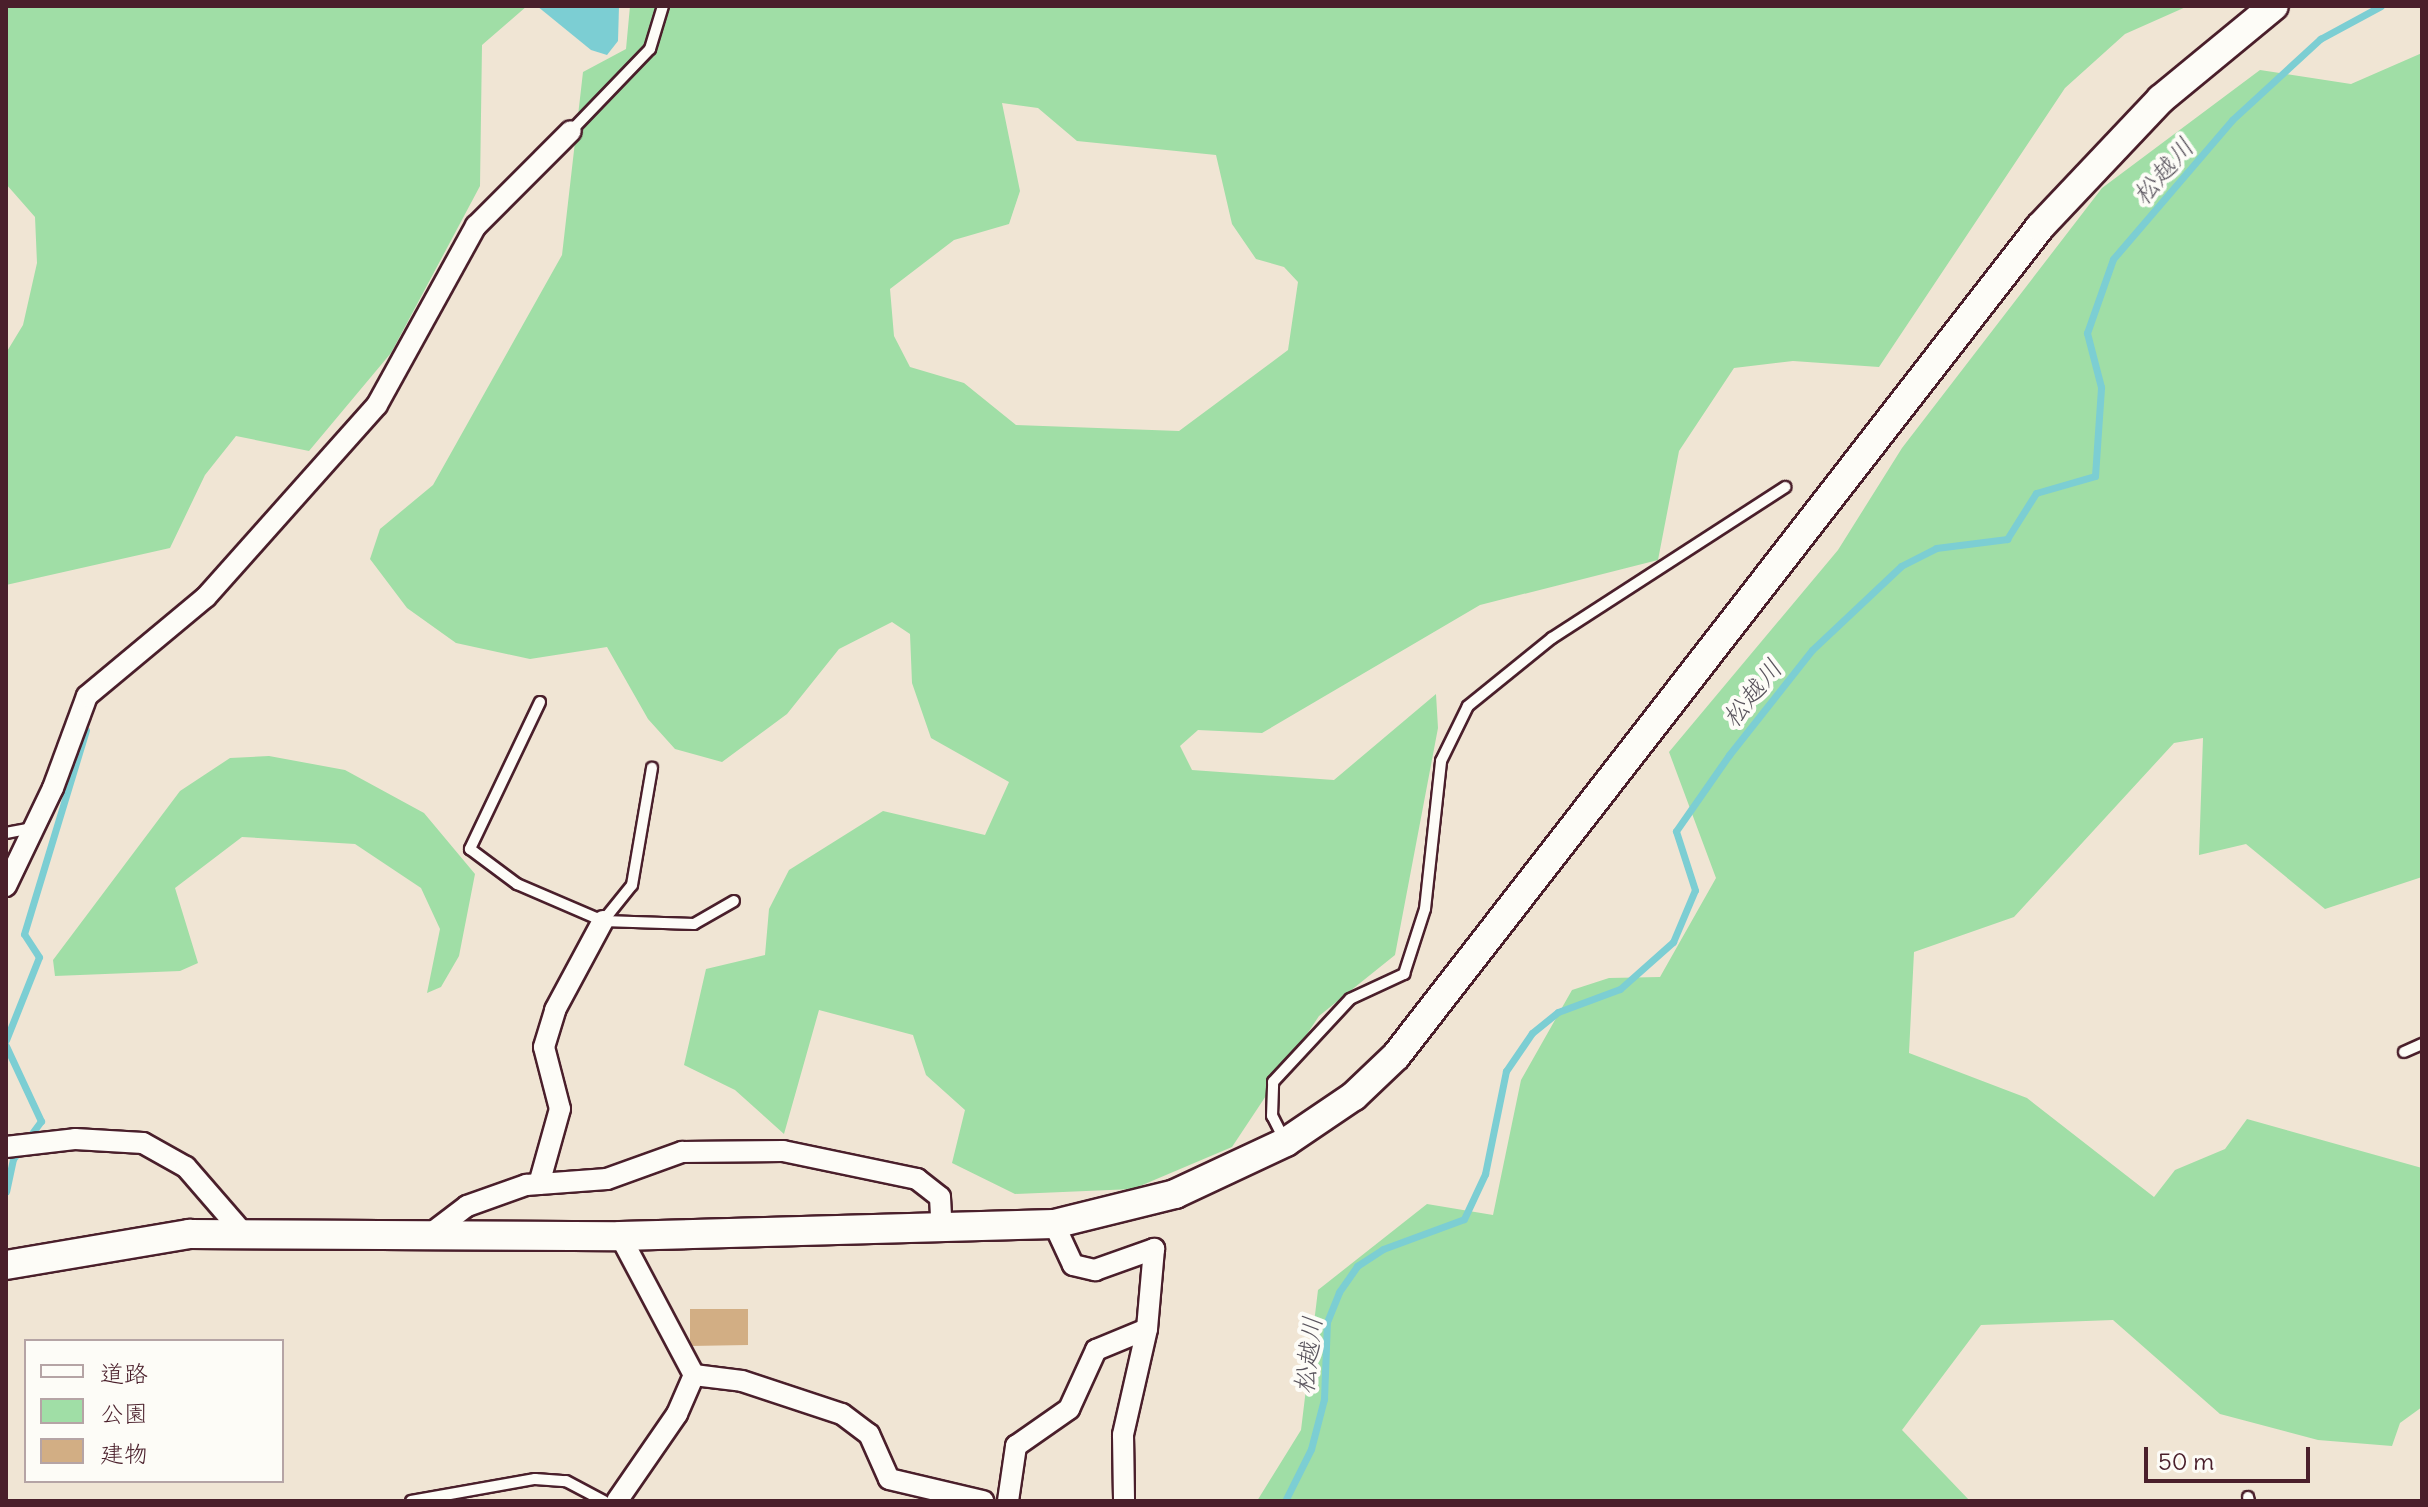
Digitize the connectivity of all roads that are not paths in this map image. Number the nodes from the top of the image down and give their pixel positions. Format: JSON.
{"nodes":[{"id":1,"x":663,"y":6,"type":"edge"},
{"id":2,"x":2274,"y":6,"type":"edge"},
{"id":3,"x":571,"y":131,"type":"joint"},
{"id":4,"x":1785,"y":487,"type":"dead end"},
{"id":5,"x":540,"y":702,"type":"dead end"},
{"id":6,"x":652,"y":768,"type":"dead end"},
{"id":7,"x":36,"y":828,"type":"junction"},
{"id":8,"x":6,"y":833,"type":"edge"},
{"id":9,"x":6,"y":886,"type":"edge"},
{"id":10,"x":734,"y":901,"type":"dead end"},
{"id":11,"x":603,"y":921,"type":"junction"},
{"id":12,"x":2422,"y":1044,"type":"edge"},
{"id":13,"x":2404,"y":1052,"type":"dead end"},
{"id":14,"x":1286,"y":1142,"type":"junction"},
{"id":15,"x":6,"y":1147,"type":"edge"},
{"id":16,"x":539,"y":1184,"type":"junction"},
{"id":17,"x":1054,"y":1224,"type":"junction"},
{"id":18,"x":942,"y":1231,"type":"junction"},
{"id":19,"x":244,"y":1234,"type":"junction"},
{"id":20,"x":429,"y":1235,"type":"junction"},
{"id":21,"x":620,"y":1236,"type":"junction"},
{"id":22,"x":6,"y":1265,"type":"edge"},
{"id":23,"x":1147,"y":1329,"type":"junction"},
{"id":24,"x":694,"y":1375,"type":"junction"},
{"id":25,"x":411,"y":1501,"type":"edge"},
{"id":26,"x":604,"y":1501,"type":"edge"},
{"id":27,"x":617,"y":1501,"type":"edge"},
{"id":28,"x":983,"y":1501,"type":"edge"},
{"id":29,"x":1008,"y":1501,"type":"edge"},
{"id":30,"x":1124,"y":1501,"type":"edge"}],
"edges":[{"from":1,"to":3,"type":"lane"},
{"from":2,"to":14,"type":"street"},
{"from":3,"to":7,"type":"street"},
{"from":4,"to":14,"type":"lane"},
{"from":5,"to":11,"type":"lane"},
{"from":6,"to":11,"type":"lane"},
{"from":7,"to":8,"type":"lane"},
{"from":7,"to":9,"type":"street"},
{"from":10,"to":11,"type":"lane"},
{"from":11,"to":16,"type":"street"},
{"from":12,"to":13,"type":"lane"},
{"from":14,"to":17,"type":"street"},
{"from":15,"to":19,"type":"street"},
{"from":16,"to":18,"type":"street"},
{"from":16,"to":20,"type":"street"},
{"from":17,"to":18,"type":"street"},
{"from":17,"to":23,"type":"street"},
{"from":18,"to":21,"type":"street"},
{"from":19,"to":20,"type":"street"},
{"from":19,"to":22,"type":"street"},
{"from":20,"to":21,"type":"street"},
{"from":21,"to":24,"type":"street"},
{"from":23,"to":29,"type":"street"},
{"from":23,"to":30,"type":"street"},
{"from":24,"to":27,"type":"street"},
{"from":24,"to":28,"type":"street"},
{"from":25,"to":26,"type":"lane"}]}
